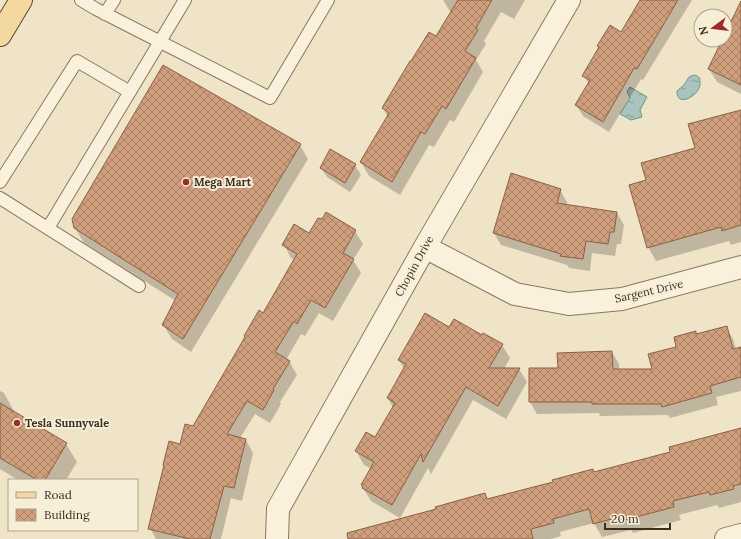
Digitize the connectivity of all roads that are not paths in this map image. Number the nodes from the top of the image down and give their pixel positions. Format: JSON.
{"nodes":[{"id":1,"x":21,"y":0,"type":"edge"},
{"id":2,"x":81,"y":0,"type":"edge"},
{"id":3,"x":114,"y":0,"type":"edge"},
{"id":4,"x":185,"y":0,"type":"edge"},
{"id":5,"x":328,"y":0,"type":"edge"},
{"id":6,"x":569,"y":0,"type":"edge"},
{"id":7,"x":105,"y":14,"type":"junction"},
{"id":8,"x":0,"y":35,"type":"edge"},
{"id":9,"x":160,"y":42,"type":"junction"},
{"id":10,"x":130,"y":92,"type":"junction"},
{"id":11,"x":0,"y":182,"type":"edge"},
{"id":12,"x":0,"y":198,"type":"edge"},
{"id":13,"x":48,"y":228,"type":"junction"},
{"id":14,"x":425,"y":247,"type":"junction"},
{"id":15,"x":741,"y":268,"type":"edge"},
{"id":16,"x":139,"y":286,"type":"dead end"},
{"id":17,"x":741,"y":535,"type":"edge"},
{"id":18,"x":277,"y":539,"type":"edge"},
{"id":19,"x":726,"y":539,"type":"edge"}],
"edges":[{"from":1,"to":8,"type":"main road"},
{"from":2,"to":7,"type":"lane"},
{"from":3,"to":7,"type":"lane"},
{"from":4,"to":9,"type":"lane"},
{"from":5,"to":9,"type":"lane"},
{"from":6,"to":14,"type":"street","name":"Chopin Drive"},
{"from":7,"to":9,"type":"lane"},
{"from":9,"to":10,"type":"lane"},
{"from":10,"to":11,"type":"lane"},
{"from":10,"to":13,"type":"lane"},
{"from":12,"to":13,"type":"lane"},
{"from":13,"to":16,"type":"lane"},
{"from":14,"to":15,"type":"street","name":"Sargent Drive"},
{"from":14,"to":18,"type":"street","name":"Chopin Drive"},
{"from":17,"to":19,"type":"street"}]}
